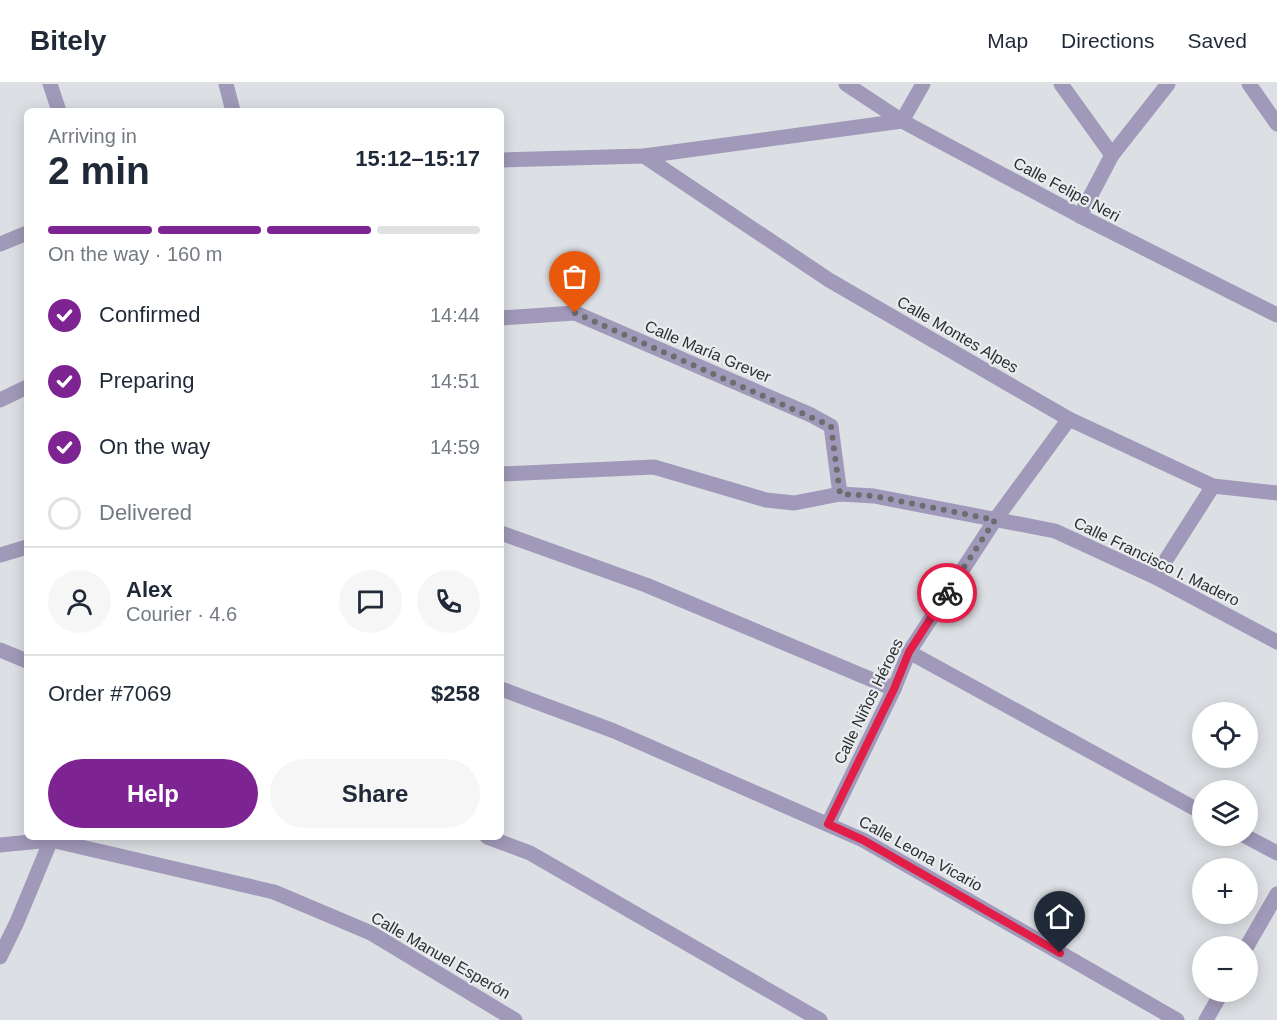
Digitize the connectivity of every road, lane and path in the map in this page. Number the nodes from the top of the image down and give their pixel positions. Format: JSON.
{"nodes":[{"id":1,"x":50,"y":84,"type":"edge"},
{"id":2,"x":226,"y":84,"type":"edge"},
{"id":3,"x":846,"y":84,"type":"edge"},
{"id":4,"x":922,"y":84,"type":"edge"},
{"id":5,"x":1061,"y":84,"type":"edge"},
{"id":6,"x":1168,"y":84,"type":"edge"},
{"id":7,"x":1249,"y":84,"type":"edge"},
{"id":8,"x":58,"y":108,"type":"edge"},
{"id":9,"x":232,"y":108,"type":"edge"},
{"id":10,"x":902,"y":121,"type":"junction"},
{"id":11,"x":1277,"y":124,"type":"edge"},
{"id":12,"x":1112,"y":155,"type":"junction"},
{"id":13,"x":645,"y":156,"type":"junction"},
{"id":14,"x":504,"y":160,"type":"edge"},
{"id":15,"x":1080,"y":216,"type":"junction"},
{"id":16,"x":24,"y":234,"type":"edge"},
{"id":17,"x":0,"y":244,"type":"edge"},
{"id":18,"x":1277,"y":315,"type":"edge"},
{"id":19,"x":504,"y":318,"type":"edge"},
{"id":20,"x":24,"y":388,"type":"edge"},
{"id":21,"x":0,"y":400,"type":"edge"},
{"id":22,"x":1069,"y":419,"type":"junction"},
{"id":23,"x":504,"y":474,"type":"edge"},
{"id":24,"x":1213,"y":486,"type":"junction"},
{"id":25,"x":1277,"y":493,"type":"edge"},
{"id":26,"x":840,"y":494,"type":"junction"},
{"id":27,"x":995,"y":520,"type":"junction"},
{"id":28,"x":504,"y":533,"type":"edge"},
{"id":29,"x":24,"y":548,"type":"edge"},
{"id":30,"x":0,"y":555,"type":"edge"},
{"id":31,"x":1155,"y":577,"type":"junction"},
{"id":32,"x":1277,"y":642,"type":"edge"},
{"id":33,"x":0,"y":650,"type":"edge"},
{"id":34,"x":909,"y":652,"type":"junction"},
{"id":35,"x":24,"y":660,"type":"edge"},
{"id":36,"x":894,"y":689,"type":"junction"},
{"id":37,"x":504,"y":690,"type":"edge"},
{"id":38,"x":1192,"y":807,"type":"edge"},
{"id":39,"x":828,"y":824,"type":"junction"},
{"id":40,"x":51,"y":840,"type":"junction"},
{"id":41,"x":495,"y":840,"type":"edge"},
{"id":42,"x":1258,"y":843,"type":"edge"},
{"id":43,"x":0,"y":845,"type":"edge"},
{"id":44,"x":1277,"y":853,"type":"edge"},
{"id":45,"x":1277,"y":894,"type":"edge"},
{"id":46,"x":1253,"y":936,"type":"edge"},
{"id":47,"x":0,"y":957,"type":"edge"},
{"id":48,"x":1216,"y":1002,"type":"edge"},
{"id":49,"x":515,"y":1020,"type":"edge"},
{"id":50,"x":820,"y":1020,"type":"edge"},
{"id":51,"x":1177,"y":1020,"type":"edge"},
{"id":52,"x":1206,"y":1020,"type":"edge"}],
"edges":[{"from":1,"to":8,"type":"street"},
{"from":2,"to":9,"type":"street"},
{"from":3,"to":10,"type":"street","name":"Calle Felipe Neri"},
{"from":4,"to":10,"type":"street"},
{"from":5,"to":12,"type":"street"},
{"from":6,"to":12,"type":"street"},
{"from":7,"to":11,"type":"street"},
{"from":10,"to":13,"type":"street"},
{"from":10,"to":15,"type":"street","name":"Calle Felipe Neri"},
{"from":12,"to":15,"type":"street"},
{"from":13,"to":14,"type":"street"},
{"from":13,"to":22,"type":"street","name":"Calle Montes Alpes"},
{"from":15,"to":18,"type":"street","name":"Calle Felipe Neri"},
{"from":16,"to":17,"type":"street"},
{"from":19,"to":26,"type":"street","name":"Calle María Grever"},
{"from":20,"to":21,"type":"street"},
{"from":22,"to":24,"type":"street","name":"Calle Montes Alpes"},
{"from":22,"to":27,"type":"street","name":"Calle Niños Héroes"},
{"from":23,"to":26,"type":"street","name":"Calle Francisco I. Madero"},
{"from":24,"to":25,"type":"street","name":"Calle Montes Alpes"},
{"from":24,"to":31,"type":"street"},
{"from":26,"to":27,"type":"street","name":"Calle Francisco I. Madero"},
{"from":27,"to":31,"type":"street","name":"Calle Francisco I. Madero"},
{"from":27,"to":34,"type":"street","name":"Calle Niños Héroes"},
{"from":28,"to":36,"type":"street"},
{"from":29,"to":30,"type":"street"},
{"from":31,"to":32,"type":"street","name":"Calle Francisco I. Madero"},
{"from":33,"to":35,"type":"street"},
{"from":34,"to":36,"type":"street","name":"Calle Niños Héroes"},
{"from":34,"to":38,"type":"street"},
{"from":36,"to":39,"type":"street","name":"Calle Niños Héroes"},
{"from":37,"to":39,"type":"street","name":"Calle Leona Vicario"},
{"from":39,"to":51,"type":"street","name":"Calle Leona Vicario"},
{"from":40,"to":43,"type":"street","name":"Calle Manuel Esperón"},
{"from":40,"to":47,"type":"street"},
{"from":40,"to":49,"type":"street","name":"Calle Manuel Esperón"},
{"from":41,"to":50,"type":"street"},
{"from":42,"to":44,"type":"street"},
{"from":45,"to":46,"type":"street"},
{"from":48,"to":52,"type":"street"}]}
